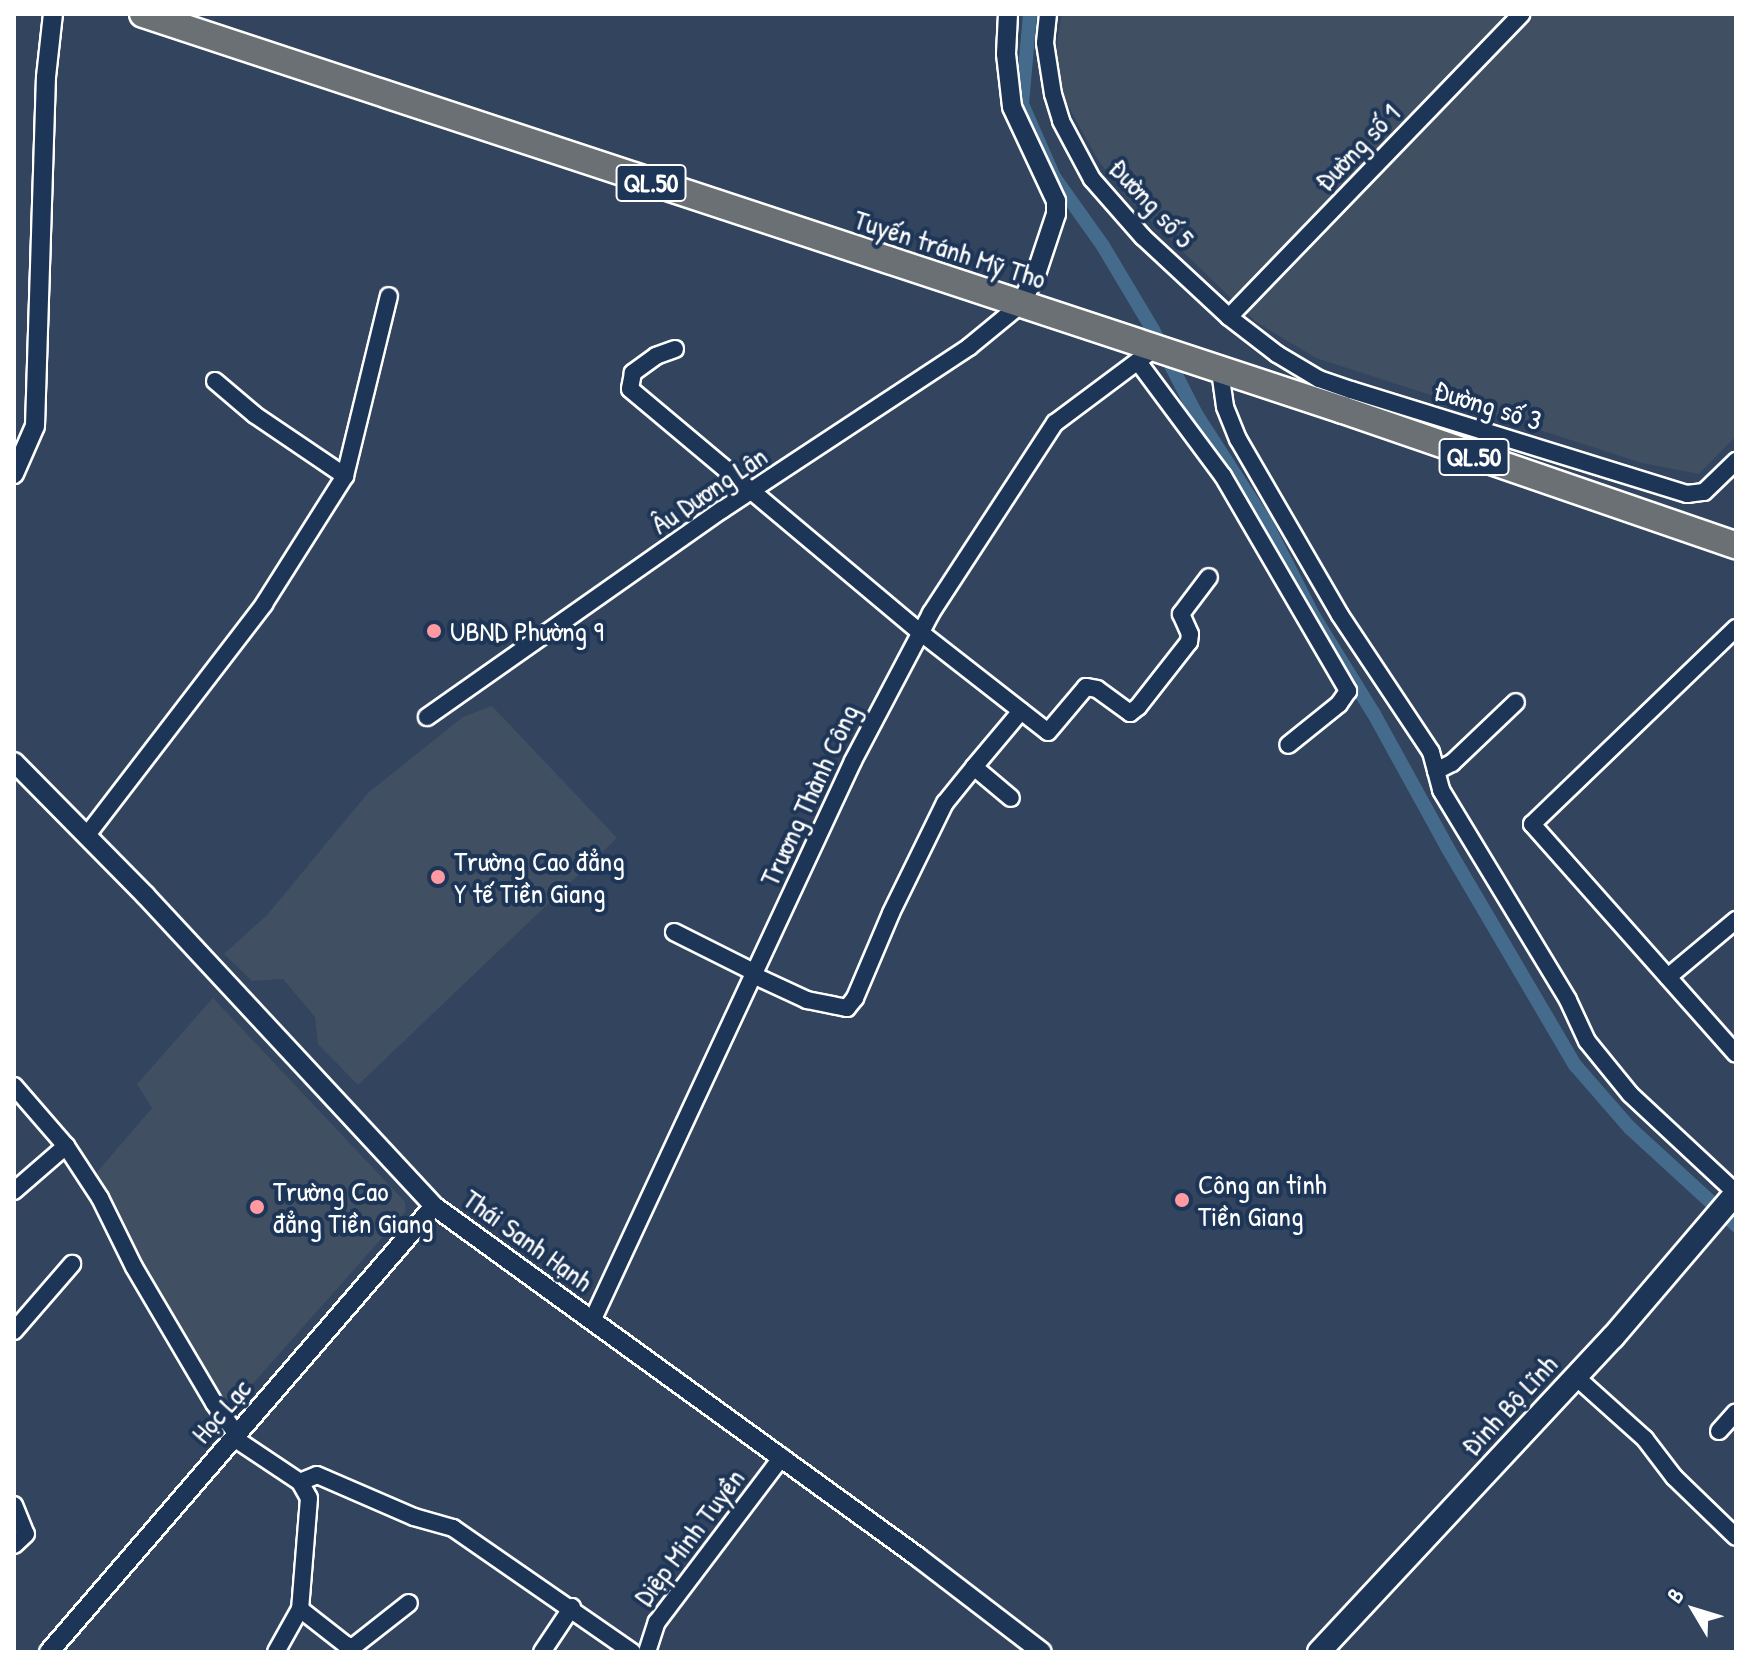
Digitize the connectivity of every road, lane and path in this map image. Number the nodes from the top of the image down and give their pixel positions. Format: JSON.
{"nodes":[{"id":1,"x":53,"y":14,"type":"edge"},
{"id":2,"x":143,"y":14,"type":"edge"},
{"id":3,"x":1008,"y":14,"type":"edge"},
{"id":4,"x":1048,"y":14,"type":"edge"},
{"id":5,"x":1515,"y":16,"type":"edge"},
{"id":6,"x":389,"y":296,"type":"dead end"},
{"id":7,"x":1019,"y":306,"type":"junction"},
{"id":8,"x":1229,"y":317,"type":"junction"},
{"id":9,"x":675,"y":349,"type":"dead end"},
{"id":10,"x":1151,"y":354,"type":"junction"},
{"id":11,"x":1216,"y":370,"type":"junction"},
{"id":12,"x":215,"y":381,"type":"dead end"},
{"id":13,"x":1347,"y":400,"type":"junction"},
{"id":14,"x":1736,"y":461,"type":"edge"},
{"id":15,"x":1616,"y":472,"type":"junction"},
{"id":16,"x":14,"y":474,"type":"edge"},
{"id":17,"x":345,"y":476,"type":"junction"},
{"id":18,"x":750,"y":492,"type":"junction"},
{"id":19,"x":1606,"y":501,"type":"junction"},
{"id":20,"x":1736,"y":545,"type":"edge"},
{"id":21,"x":1209,"y":577,"type":"dead end"},
{"id":22,"x":1736,"y":628,"type":"edge"},
{"id":23,"x":920,"y":632,"type":"junction"},
{"id":24,"x":1516,"y":702,"type":"dead end"},
{"id":25,"x":1021,"y":711,"type":"junction"},
{"id":26,"x":427,"y":717,"type":"dead end"},
{"id":27,"x":1288,"y":745,"type":"dead end"},
{"id":28,"x":14,"y":762,"type":"edge"},
{"id":29,"x":974,"y":767,"type":"junction"},
{"id":30,"x":1436,"y":771,"type":"junction"},
{"id":31,"x":1011,"y":798,"type":"dead end"},
{"id":32,"x":87,"y":835,"type":"junction"},
{"id":33,"x":1736,"y":920,"type":"edge"},
{"id":34,"x":674,"y":932,"type":"dead end"},
{"id":35,"x":754,"y":974,"type":"junction"},
{"id":36,"x":1668,"y":977,"type":"junction"},
{"id":37,"x":1736,"y":1054,"type":"edge"},
{"id":38,"x":14,"y":1086,"type":"edge"},
{"id":39,"x":66,"y":1146,"type":"junction"},
{"id":40,"x":14,"y":1191,"type":"edge"},
{"id":41,"x":1728,"y":1202,"type":"edge"},
{"id":42,"x":434,"y":1206,"type":"junction"},
{"id":43,"x":72,"y":1264,"type":"dead end"},
{"id":44,"x":592,"y":1321,"type":"junction"},
{"id":45,"x":14,"y":1331,"type":"edge"},
{"id":46,"x":1576,"y":1377,"type":"junction"},
{"id":47,"x":1736,"y":1412,"type":"edge"},
{"id":48,"x":1719,"y":1431,"type":"dead end"},
{"id":49,"x":235,"y":1437,"type":"junction"},
{"id":50,"x":782,"y":1457,"type":"junction"},
{"id":51,"x":300,"y":1482,"type":"junction"},
{"id":52,"x":14,"y":1505,"type":"edge"},
{"id":53,"x":1736,"y":1537,"type":"edge"},
{"id":54,"x":14,"y":1545,"type":"edge"},
{"id":55,"x":409,"y":1603,"type":"dead end"},
{"id":56,"x":572,"y":1607,"type":"junction"},
{"id":57,"x":300,"y":1609,"type":"junction"},
{"id":58,"x":347,"y":1648,"type":"edge"},
{"id":59,"x":49,"y":1652,"type":"edge"},
{"id":60,"x":276,"y":1652,"type":"edge"},
{"id":61,"x":542,"y":1652,"type":"edge"},
{"id":62,"x":632,"y":1652,"type":"edge"},
{"id":63,"x":647,"y":1652,"type":"edge"},
{"id":64,"x":1042,"y":1652,"type":"edge"},
{"id":65,"x":1319,"y":1652,"type":"edge"}],
"edges":[{"from":1,"to":16,"type":"street"},
{"from":2,"to":7,"type":"highway","name":"Tuyến tránh Mỹ Tho","number":"QL.50"},
{"from":3,"to":7,"type":"street"},
{"from":4,"to":8,"type":"street","name":"Đường số 5"},
{"from":5,"to":8,"type":"street","name":"Đường số 1"},
{"from":6,"to":17,"type":"street"},
{"from":7,"to":10,"type":"highway","name":"Tuyến tránh Mỹ Tho","number":"QL.50"},
{"from":7,"to":18,"type":"street","name":"Âu Dương Lân"},
{"from":8,"to":13,"type":"street","name":"Đường số 3"},
{"from":9,"to":18,"type":"street"},
{"from":10,"to":11,"type":"highway","name":"Tuyến tránh Mỹ Tho","number":"QL.50"},
{"from":10,"to":23,"type":"street","name":"Trương Thành Công"},
{"from":10,"to":27,"type":"street"},
{"from":11,"to":13,"type":"highway","name":"Tuyến tránh Mỹ Tho","number":"QL.50"},
{"from":11,"to":30,"type":"street"},
{"from":12,"to":17,"type":"street"},
{"from":13,"to":15,"type":"street","name":"Đường số 3"},
{"from":13,"to":19,"type":"highway","name":"Tuyến tránh Mỹ Tho","number":"QL.50"},
{"from":14,"to":15,"type":"street","name":"Đường số 3"},
{"from":15,"to":19,"type":"street"},
{"from":17,"to":32,"type":"street"},
{"from":18,"to":23,"type":"street"},
{"from":18,"to":26,"type":"street","name":"Âu Dương Lân"},
{"from":19,"to":20,"type":"highway","name":"Tuyến tránh Mỹ Tho","number":"QL.50"},
{"from":21,"to":25,"type":"street"},
{"from":22,"to":36,"type":"street"},
{"from":23,"to":25,"type":"street"},
{"from":23,"to":35,"type":"street","name":"Trương Thành Công"},
{"from":24,"to":30,"type":"street"},
{"from":25,"to":29,"type":"street"},
{"from":28,"to":32,"type":"street","name":"Thái Sanh Hạnh"},
{"from":29,"to":31,"type":"street"},
{"from":29,"to":35,"type":"street"},
{"from":30,"to":41,"type":"street"},
{"from":32,"to":42,"type":"street","name":"Thái Sanh Hạnh"},
{"from":33,"to":36,"type":"street"},
{"from":34,"to":35,"type":"street"},
{"from":35,"to":44,"type":"street","name":"Trương Thành Công"},
{"from":36,"to":37,"type":"street"},
{"from":38,"to":39,"type":"street"},
{"from":39,"to":40,"type":"street"},
{"from":39,"to":49,"type":"street"},
{"from":41,"to":46,"type":"main road","name":"Đinh Bộ Lĩnh"},
{"from":42,"to":44,"type":"street","name":"Thái Sanh Hạnh"},
{"from":42,"to":49,"type":"street","name":"Học Lạc"},
{"from":43,"to":45,"type":"street"},
{"from":44,"to":50,"type":"street","name":"Thái Sanh Hạnh"},
{"from":46,"to":53,"type":"street"},
{"from":46,"to":65,"type":"main road","name":"Đinh Bộ Lĩnh"},
{"from":47,"to":48,"type":"street"},
{"from":49,"to":51,"type":"street"},
{"from":49,"to":59,"type":"street","name":"Học Lạc"},
{"from":50,"to":63,"type":"street","name":"Diệp Minh Tuyền"},
{"from":50,"to":64,"type":"street","name":"Thái Sanh Hạnh"},
{"from":51,"to":56,"type":"street"},
{"from":51,"to":57,"type":"street"},
{"from":52,"to":54,"type":"street"},
{"from":55,"to":58,"type":"street"},
{"from":56,"to":61,"type":"street"},
{"from":56,"to":62,"type":"street"},
{"from":57,"to":58,"type":"street"},
{"from":57,"to":60,"type":"street"}]}
